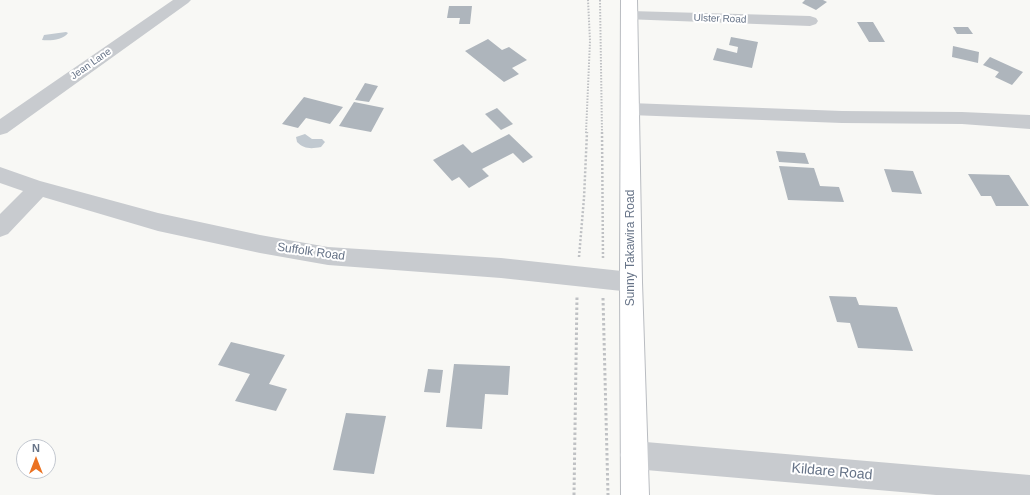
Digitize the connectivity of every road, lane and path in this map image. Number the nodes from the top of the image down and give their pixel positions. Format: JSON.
{"nodes":[{"id":1,"x":183,"y":0,"type":"edge"},
{"id":2,"x":588,"y":0,"type":"edge"},
{"id":3,"x":600,"y":0,"type":"edge"},
{"id":4,"x":630,"y":8,"type":"edge"},
{"id":5,"x":810,"y":21,"type":"dead end"},
{"id":6,"x":630,"y":109,"type":"junction"},
{"id":7,"x":1030,"y":122,"type":"edge"},
{"id":8,"x":0,"y":128,"type":"edge"},
{"id":9,"x":0,"y":175,"type":"edge"},
{"id":10,"x":39,"y":188,"type":"junction"},
{"id":11,"x":0,"y":228,"type":"edge"},
{"id":12,"x":578,"y":277,"type":"junction"},
{"id":13,"x":603,"y":280,"type":"junction"},
{"id":14,"x":631,"y":282,"type":"junction"},
{"id":15,"x":634,"y":455,"type":"junction"},
{"id":16,"x":1030,"y":489,"type":"edge"},
{"id":17,"x":574,"y":495,"type":"edge"},
{"id":18,"x":608,"y":495,"type":"edge"},
{"id":19,"x":635,"y":495,"type":"edge"}],
"edges":[{"from":1,"to":8,"type":"street","name":"Jean Lane"},
{"from":2,"to":12,"type":"path"},
{"from":3,"to":13,"type":"path"},
{"from":4,"to":5,"type":"street","name":"Ulster Road"},
{"from":4,"to":6,"type":"main road","name":"Sunny Takawira Road"},
{"from":6,"to":7,"type":"street"},
{"from":6,"to":14,"type":"main road","name":"Sunny Takawira Road"},
{"from":9,"to":10,"type":"street","name":"Suffolk Road"},
{"from":10,"to":11,"type":"street"},
{"from":10,"to":12,"type":"street","name":"Suffolk Road"},
{"from":12,"to":13,"type":"street","name":"Suffolk Road"},
{"from":12,"to":17,"type":"path"},
{"from":13,"to":14,"type":"street","name":"Suffolk Road"},
{"from":13,"to":18,"type":"path"},
{"from":14,"to":15,"type":"main road","name":"Sunny Takawira Road"},
{"from":15,"to":16,"type":"street","name":"Kildare Road"},
{"from":15,"to":19,"type":"main road","name":"Sunny Takawira Road"}]}
